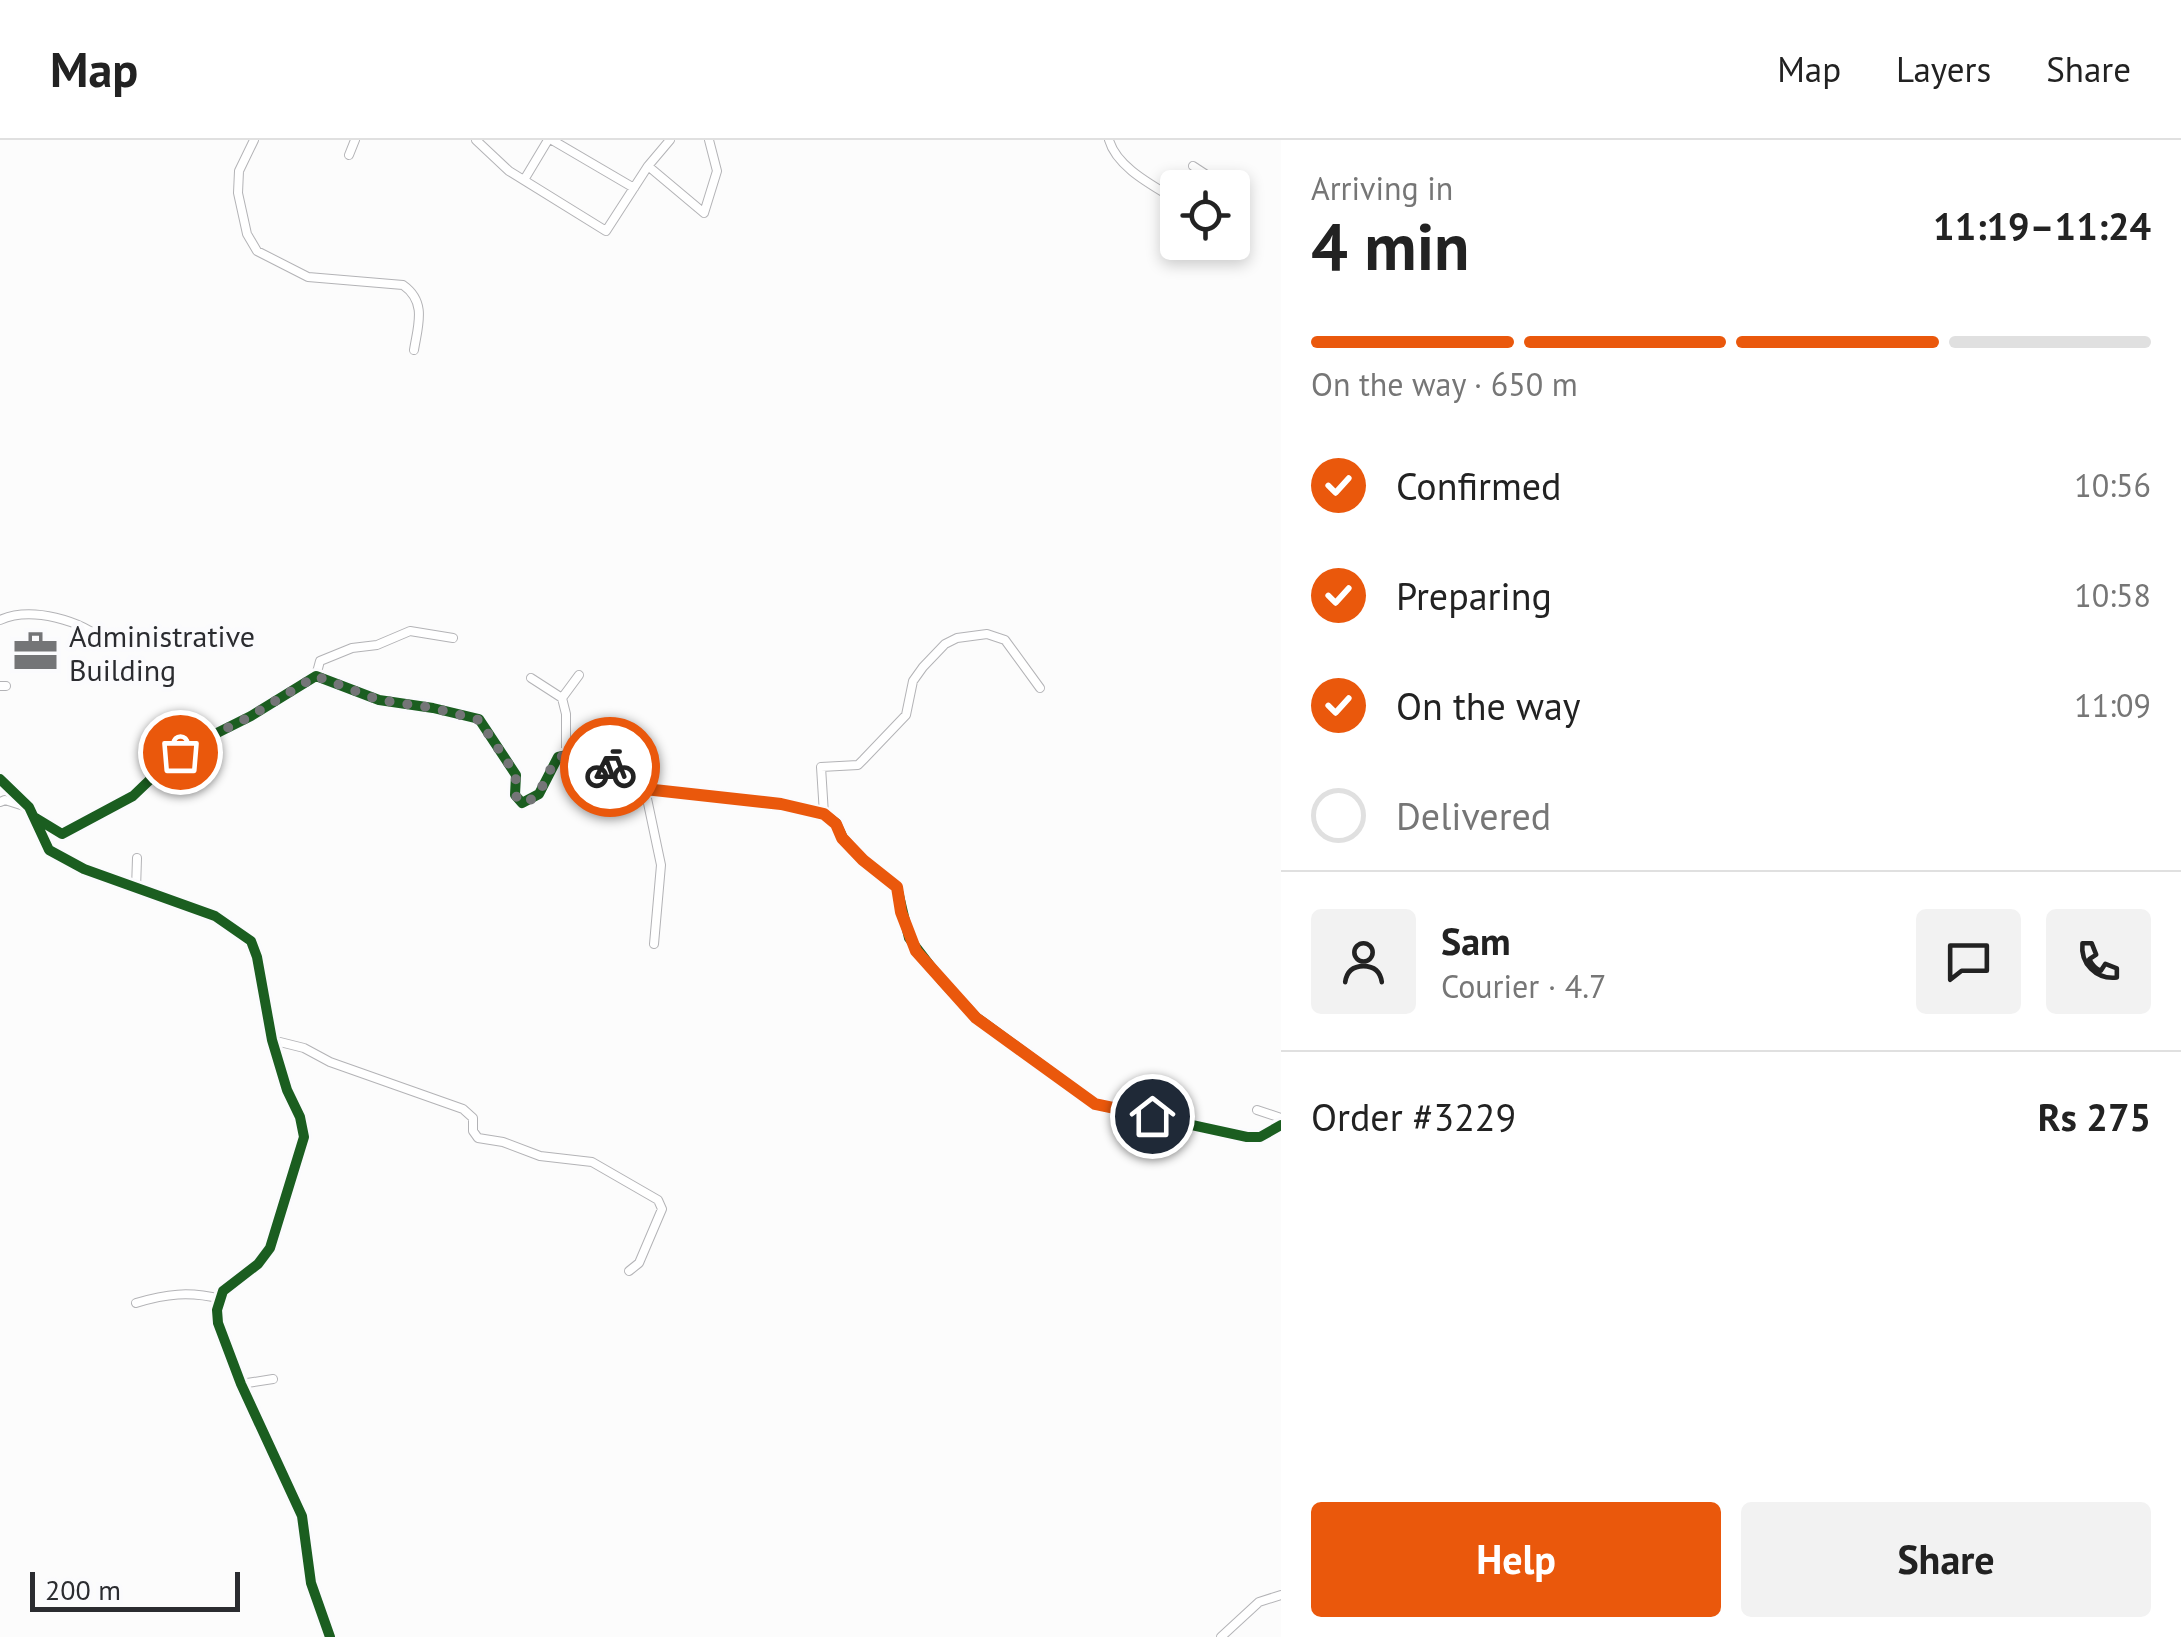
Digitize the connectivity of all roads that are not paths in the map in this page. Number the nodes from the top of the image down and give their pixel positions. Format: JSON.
{"nodes":[{"id":1,"x":254,"y":140,"type":"edge"},
{"id":2,"x":355,"y":140,"type":"edge"},
{"id":3,"x":476,"y":140,"type":"edge"},
{"id":4,"x":491,"y":140,"type":"edge"},
{"id":5,"x":550,"y":140,"type":"edge"},
{"id":6,"x":670,"y":140,"type":"edge"},
{"id":7,"x":708,"y":140,"type":"edge"},
{"id":8,"x":1109,"y":140,"type":"edge"},
{"id":9,"x":486,"y":149,"type":"junction"},
{"id":10,"x":349,"y":154,"type":"dead end"},
{"id":11,"x":648,"y":166,"type":"junction"},
{"id":12,"x":1193,"y":166,"type":"dead end"},
{"id":13,"x":1199,"y":170,"type":"edge"},
{"id":14,"x":524,"y":180,"type":"junction"},
{"id":15,"x":634,"y":188,"type":"junction"},
{"id":16,"x":1160,"y":190,"type":"edge"},
{"id":17,"x":414,"y":350,"type":"dead end"},
{"id":18,"x":0,"y":620,"type":"edge"},
{"id":19,"x":453,"y":638,"type":"dead end"},
{"id":20,"x":106,"y":643,"type":"dead end"},
{"id":21,"x":579,"y":675,"type":"dead end"},
{"id":22,"x":316,"y":676,"type":"junction"},
{"id":23,"x":531,"y":678,"type":"dead end"},
{"id":24,"x":1040,"y":688,"type":"dead end"},
{"id":25,"x":562,"y":698,"type":"junction"},
{"id":26,"x":566,"y":754,"type":"junction"},
{"id":27,"x":0,"y":779,"type":"edge"},
{"id":28,"x":645,"y":789,"type":"junction"},
{"id":29,"x":0,"y":802,"type":"edge"},
{"id":30,"x":30,"y":807,"type":"junction"},
{"id":31,"x":824,"y":814,"type":"junction"},
{"id":32,"x":34,"y":817,"type":"junction"},
{"id":33,"x":137,"y":858,"type":"dead end"},
{"id":34,"x":136,"y":889,"type":"junction"},
{"id":35,"x":654,"y":944,"type":"dead end"},
{"id":36,"x":272,"y":1040,"type":"junction"},
{"id":37,"x":1257,"y":1110,"type":"dead end"},
{"id":38,"x":1281,"y":1122,"type":"edge"},
{"id":39,"x":629,"y":1271,"type":"dead end"},
{"id":40,"x":220,"y":1298,"type":"junction"},
{"id":41,"x":136,"y":1303,"type":"dead end"},
{"id":42,"x":273,"y":1379,"type":"dead end"},
{"id":43,"x":240,"y":1384,"type":"junction"},
{"id":44,"x":1281,"y":1594,"type":"edge"},
{"id":45,"x":330,"y":1637,"type":"edge"},
{"id":46,"x":1220,"y":1637,"type":"edge"}],
"edges":[{"from":1,"to":17,"type":"street"},
{"from":2,"to":10,"type":"street"},
{"from":3,"to":9,"type":"street"},
{"from":4,"to":9,"type":"street"},
{"from":5,"to":14,"type":"street"},
{"from":5,"to":15,"type":"street"},
{"from":6,"to":11,"type":"street"},
{"from":7,"to":11,"type":"street"},
{"from":8,"to":16,"type":"street"},
{"from":9,"to":14,"type":"street"},
{"from":11,"to":15,"type":"street"},
{"from":12,"to":13,"type":"street"},
{"from":14,"to":15,"type":"street"},
{"from":18,"to":20,"type":"street"},
{"from":19,"to":22,"type":"street"},
{"from":21,"to":25,"type":"street"},
{"from":22,"to":26,"type":"street"},
{"from":22,"to":32,"type":"street"},
{"from":23,"to":25,"type":"street"},
{"from":24,"to":31,"type":"street"},
{"from":25,"to":26,"type":"street"},
{"from":26,"to":28,"type":"street"},
{"from":27,"to":30,"type":"street"},
{"from":28,"to":31,"type":"street"},
{"from":28,"to":35,"type":"street"},
{"from":29,"to":30,"type":"street"},
{"from":30,"to":32,"type":"street"},
{"from":31,"to":38,"type":"street"},
{"from":32,"to":34,"type":"street"},
{"from":33,"to":34,"type":"street"},
{"from":34,"to":36,"type":"street"},
{"from":36,"to":39,"type":"street"},
{"from":36,"to":40,"type":"street"},
{"from":37,"to":38,"type":"street"},
{"from":40,"to":41,"type":"street"},
{"from":40,"to":43,"type":"street"},
{"from":42,"to":43,"type":"street"},
{"from":43,"to":45,"type":"street"},
{"from":44,"to":46,"type":"street"}]}
